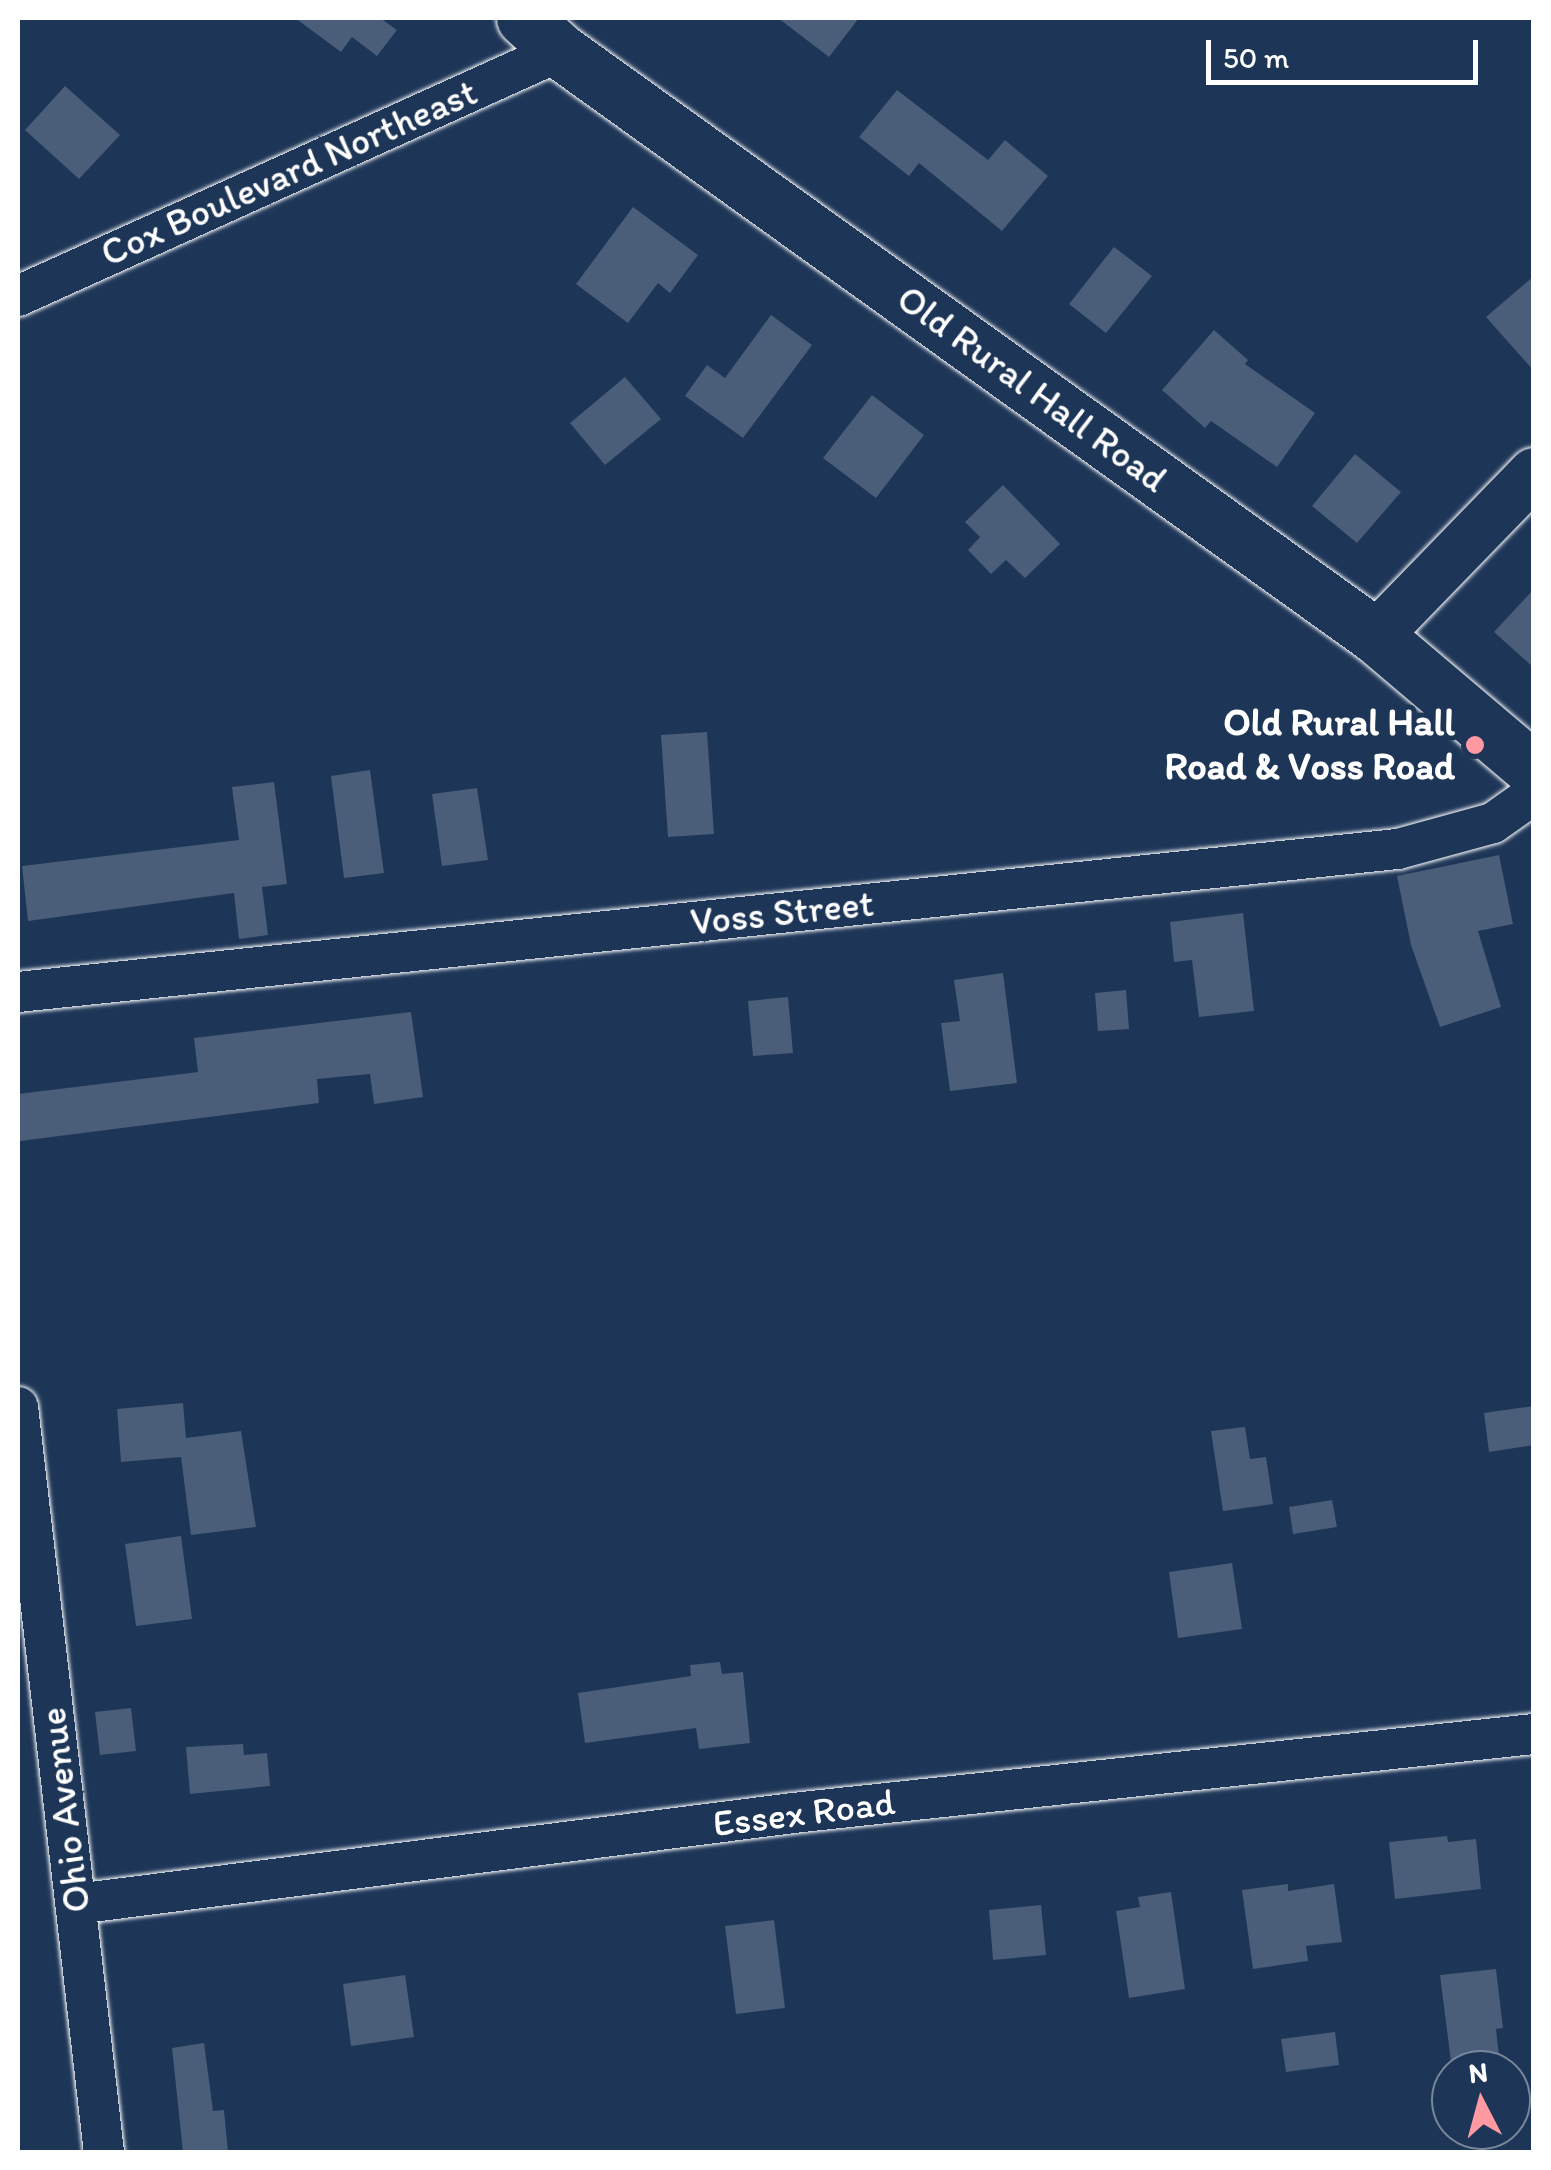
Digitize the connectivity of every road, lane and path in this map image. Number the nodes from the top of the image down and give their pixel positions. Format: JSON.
{"nodes":[{"id":1,"x":542,"y":34,"type":"edge"},
{"id":2,"x":18,"y":296,"type":"edge"},
{"id":3,"x":1534,"y":472,"type":"edge"},
{"id":4,"x":1376,"y":636,"type":"junction"},
{"id":5,"x":1534,"y":770,"type":"edge"},
{"id":6,"x":1534,"y":794,"type":"edge"},
{"id":7,"x":18,"y":992,"type":"edge"},
{"id":8,"x":18,"y":1408,"type":"edge"},
{"id":9,"x":1534,"y":1734,"type":"edge"},
{"id":10,"x":76,"y":1904,"type":"junction"},
{"id":11,"x":104,"y":2152,"type":"edge"}],
"edges":[{"from":1,"to":2,"type":"street","name":"Cox Boulevard Northeast"},
{"from":1,"to":4,"type":"main road","name":"Old Rural Hall Road"},
{"from":3,"to":4,"type":"street"},
{"from":4,"to":5,"type":"main road","name":"Old Rural Hall Road"},
{"from":6,"to":7,"type":"street","name":"Voss Street"},
{"from":8,"to":10,"type":"street","name":"Ohio Avenue"},
{"from":9,"to":10,"type":"street","name":"Essex Road"},
{"from":10,"to":11,"type":"street","name":"Ohio Avenue"}]}
